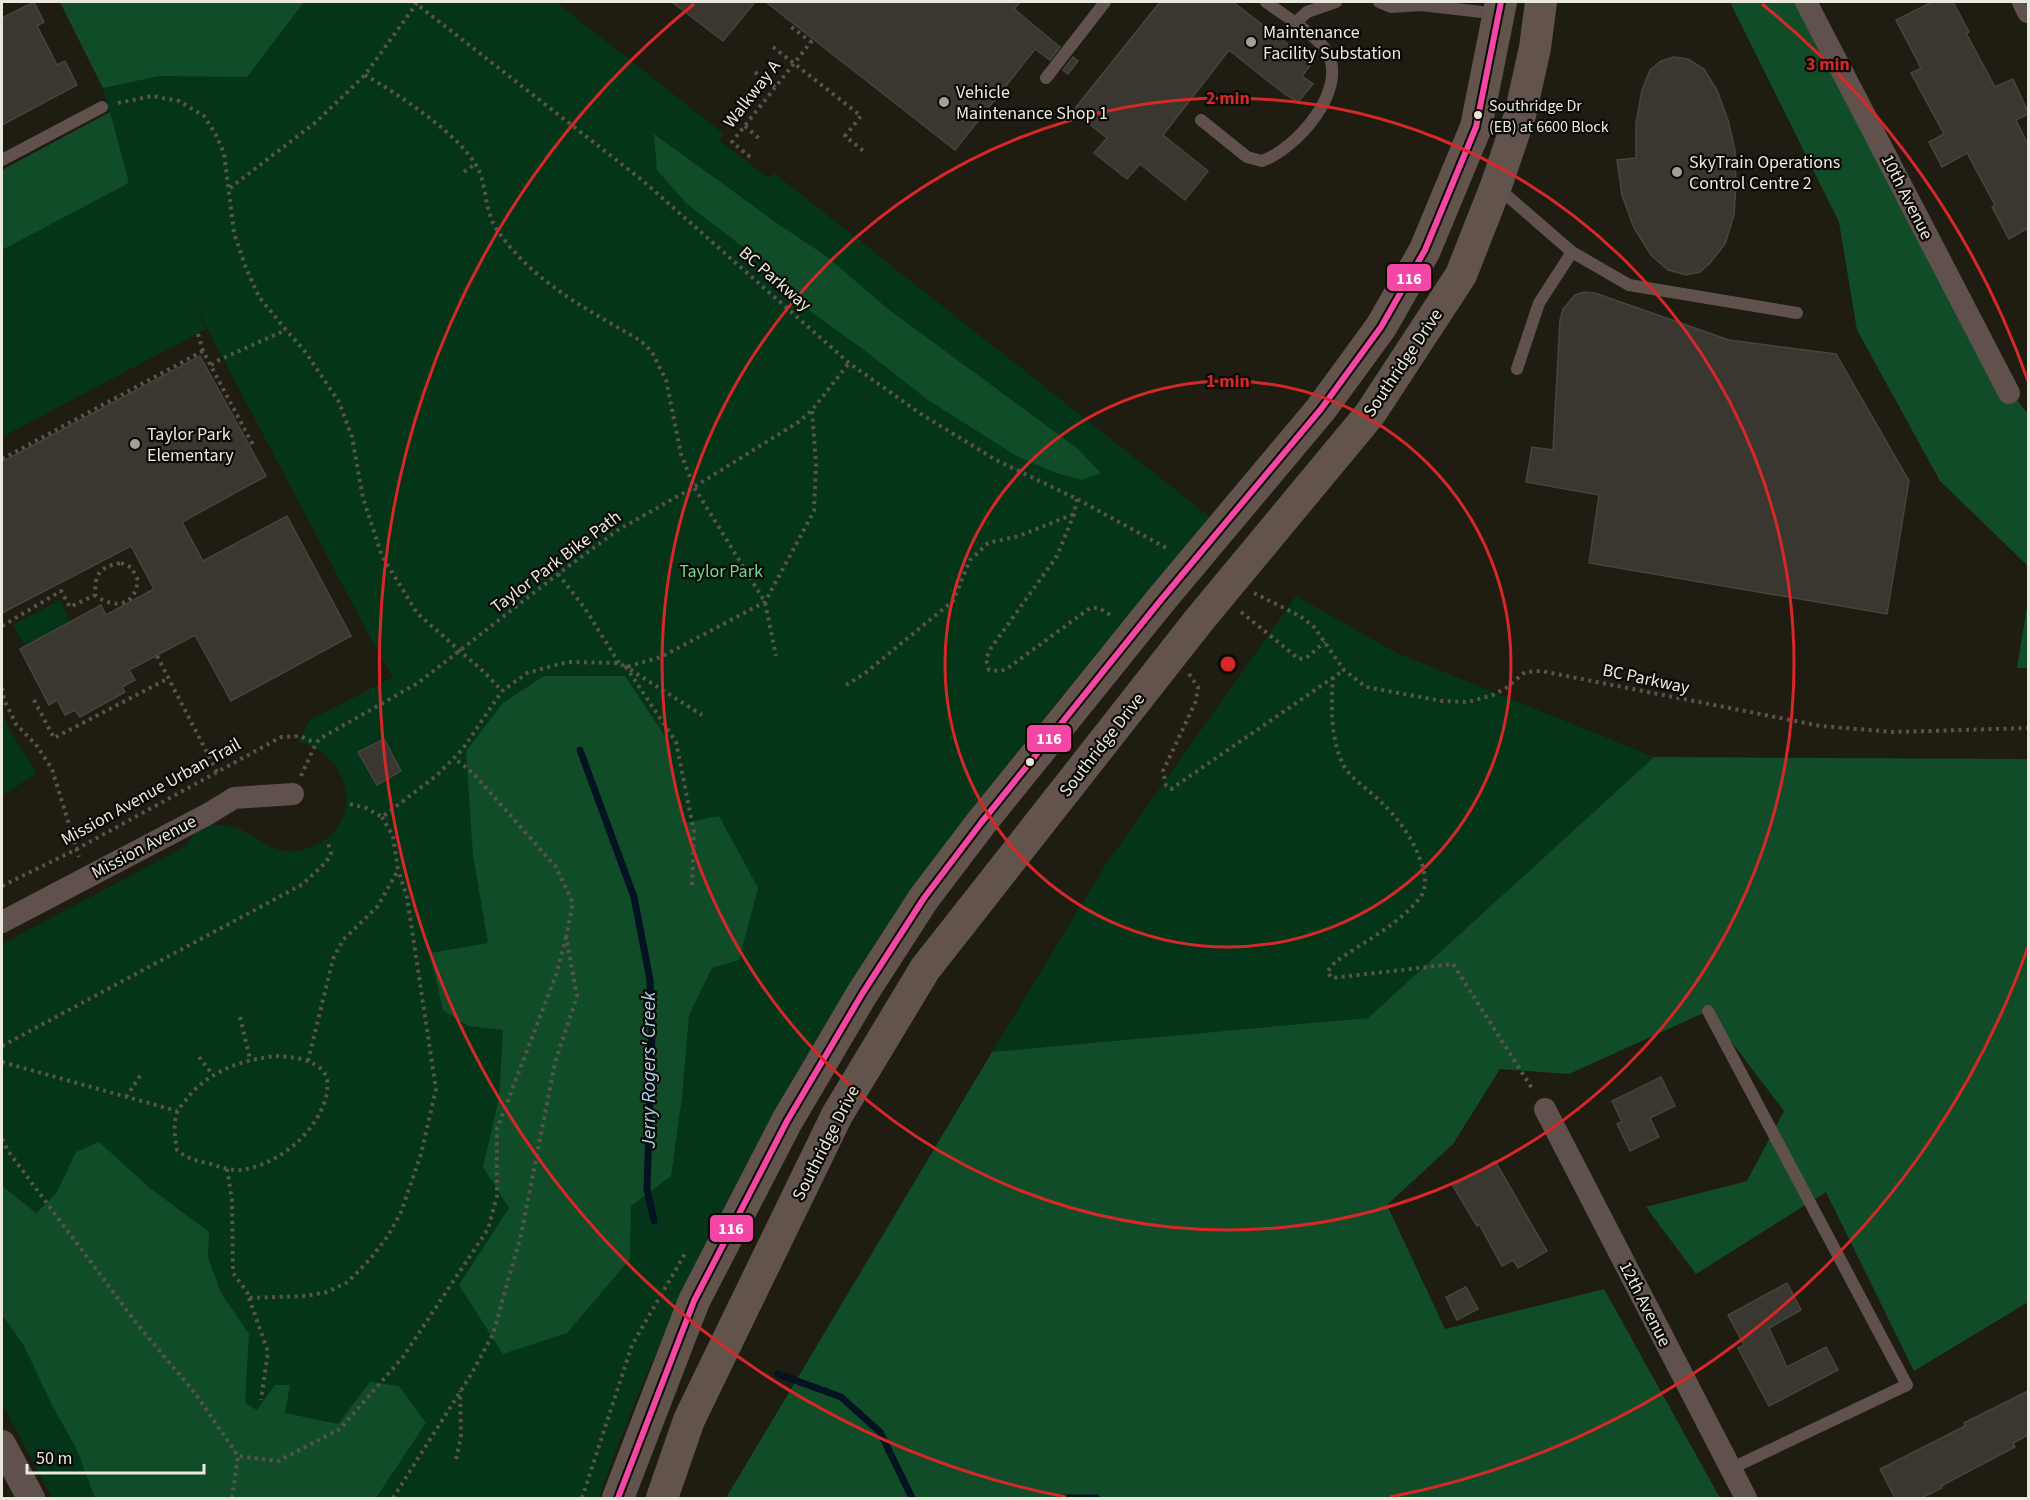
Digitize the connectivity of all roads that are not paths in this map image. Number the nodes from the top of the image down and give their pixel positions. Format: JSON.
{"nodes":[{"id":1,"x":1105,"y":2,"type":"edge"},
{"id":2,"x":1266,"y":2,"type":"edge"},
{"id":3,"x":1336,"y":2,"type":"edge"},
{"id":4,"x":1379,"y":2,"type":"edge"},
{"id":5,"x":1540,"y":2,"type":"edge"},
{"id":6,"x":1806,"y":2,"type":"edge"},
{"id":7,"x":2023,"y":2,"type":"edge"},
{"id":8,"x":1500,"y":8,"type":"edge"},
{"id":9,"x":2028,"y":12,"type":"edge"},
{"id":10,"x":1294,"y":23,"type":"junction"},
{"id":11,"x":1046,"y":78,"type":"dead end"},
{"id":12,"x":102,"y":106,"type":"road end"},
{"id":13,"x":1201,"y":120,"type":"dead end"},
{"id":14,"x":1476,"y":127,"type":"junction"},
{"id":15,"x":2,"y":160,"type":"edge"},
{"id":16,"x":1496,"y":186,"type":"junction"},
{"id":17,"x":1572,"y":252,"type":"junction"},
{"id":18,"x":1797,"y":313,"type":"dead end"},
{"id":19,"x":1517,"y":369,"type":"dead end"},
{"id":20,"x":2009,"y":393,"type":"dead end"},
{"id":21,"x":293,"y":794,"type":"road end"},
{"id":22,"x":2,"y":922,"type":"edge"},
{"id":23,"x":1708,"y":1011,"type":"dead end"},
{"id":24,"x":1545,"y":1109,"type":"road end"},
{"id":25,"x":2,"y":1444,"type":"edge"},
{"id":26,"x":1730,"y":1469,"type":"junction"},
{"id":27,"x":31,"y":1498,"type":"edge"},
{"id":28,"x":618,"y":1498,"type":"edge"},
{"id":29,"x":662,"y":1498,"type":"edge"},
{"id":30,"x":1746,"y":1498,"type":"edge"}],
"edges":[{"from":1,"to":11,"type":"lane"},
{"from":2,"to":10,"type":"lane"},
{"from":3,"to":10,"type":"lane"},
{"from":4,"to":8,"type":"lane"},
{"from":5,"to":16,"type":"main road","name":"Southridge Drive"},
{"from":6,"to":20,"type":"street","name":"10th Avenue"},
{"from":7,"to":9,"type":"street"},
{"from":8,"to":14,"type":"main road"},
{"from":10,"to":13,"type":"lane"},
{"from":12,"to":15,"type":"lane"},
{"from":14,"to":16,"type":"main road"},
{"from":14,"to":28,"type":"main road"},
{"from":16,"to":17,"type":"lane"},
{"from":16,"to":29,"type":"main road","name":"Southridge Drive"},
{"from":17,"to":18,"type":"lane"},
{"from":17,"to":19,"type":"lane"},
{"from":21,"to":22,"type":"street","name":"Mission Avenue"},
{"from":23,"to":26,"type":"lane"},
{"from":24,"to":26,"type":"street","name":"12th Avenue"},
{"from":25,"to":27,"type":"street"},
{"from":26,"to":30,"type":"street","name":"12th Avenue"}]}
